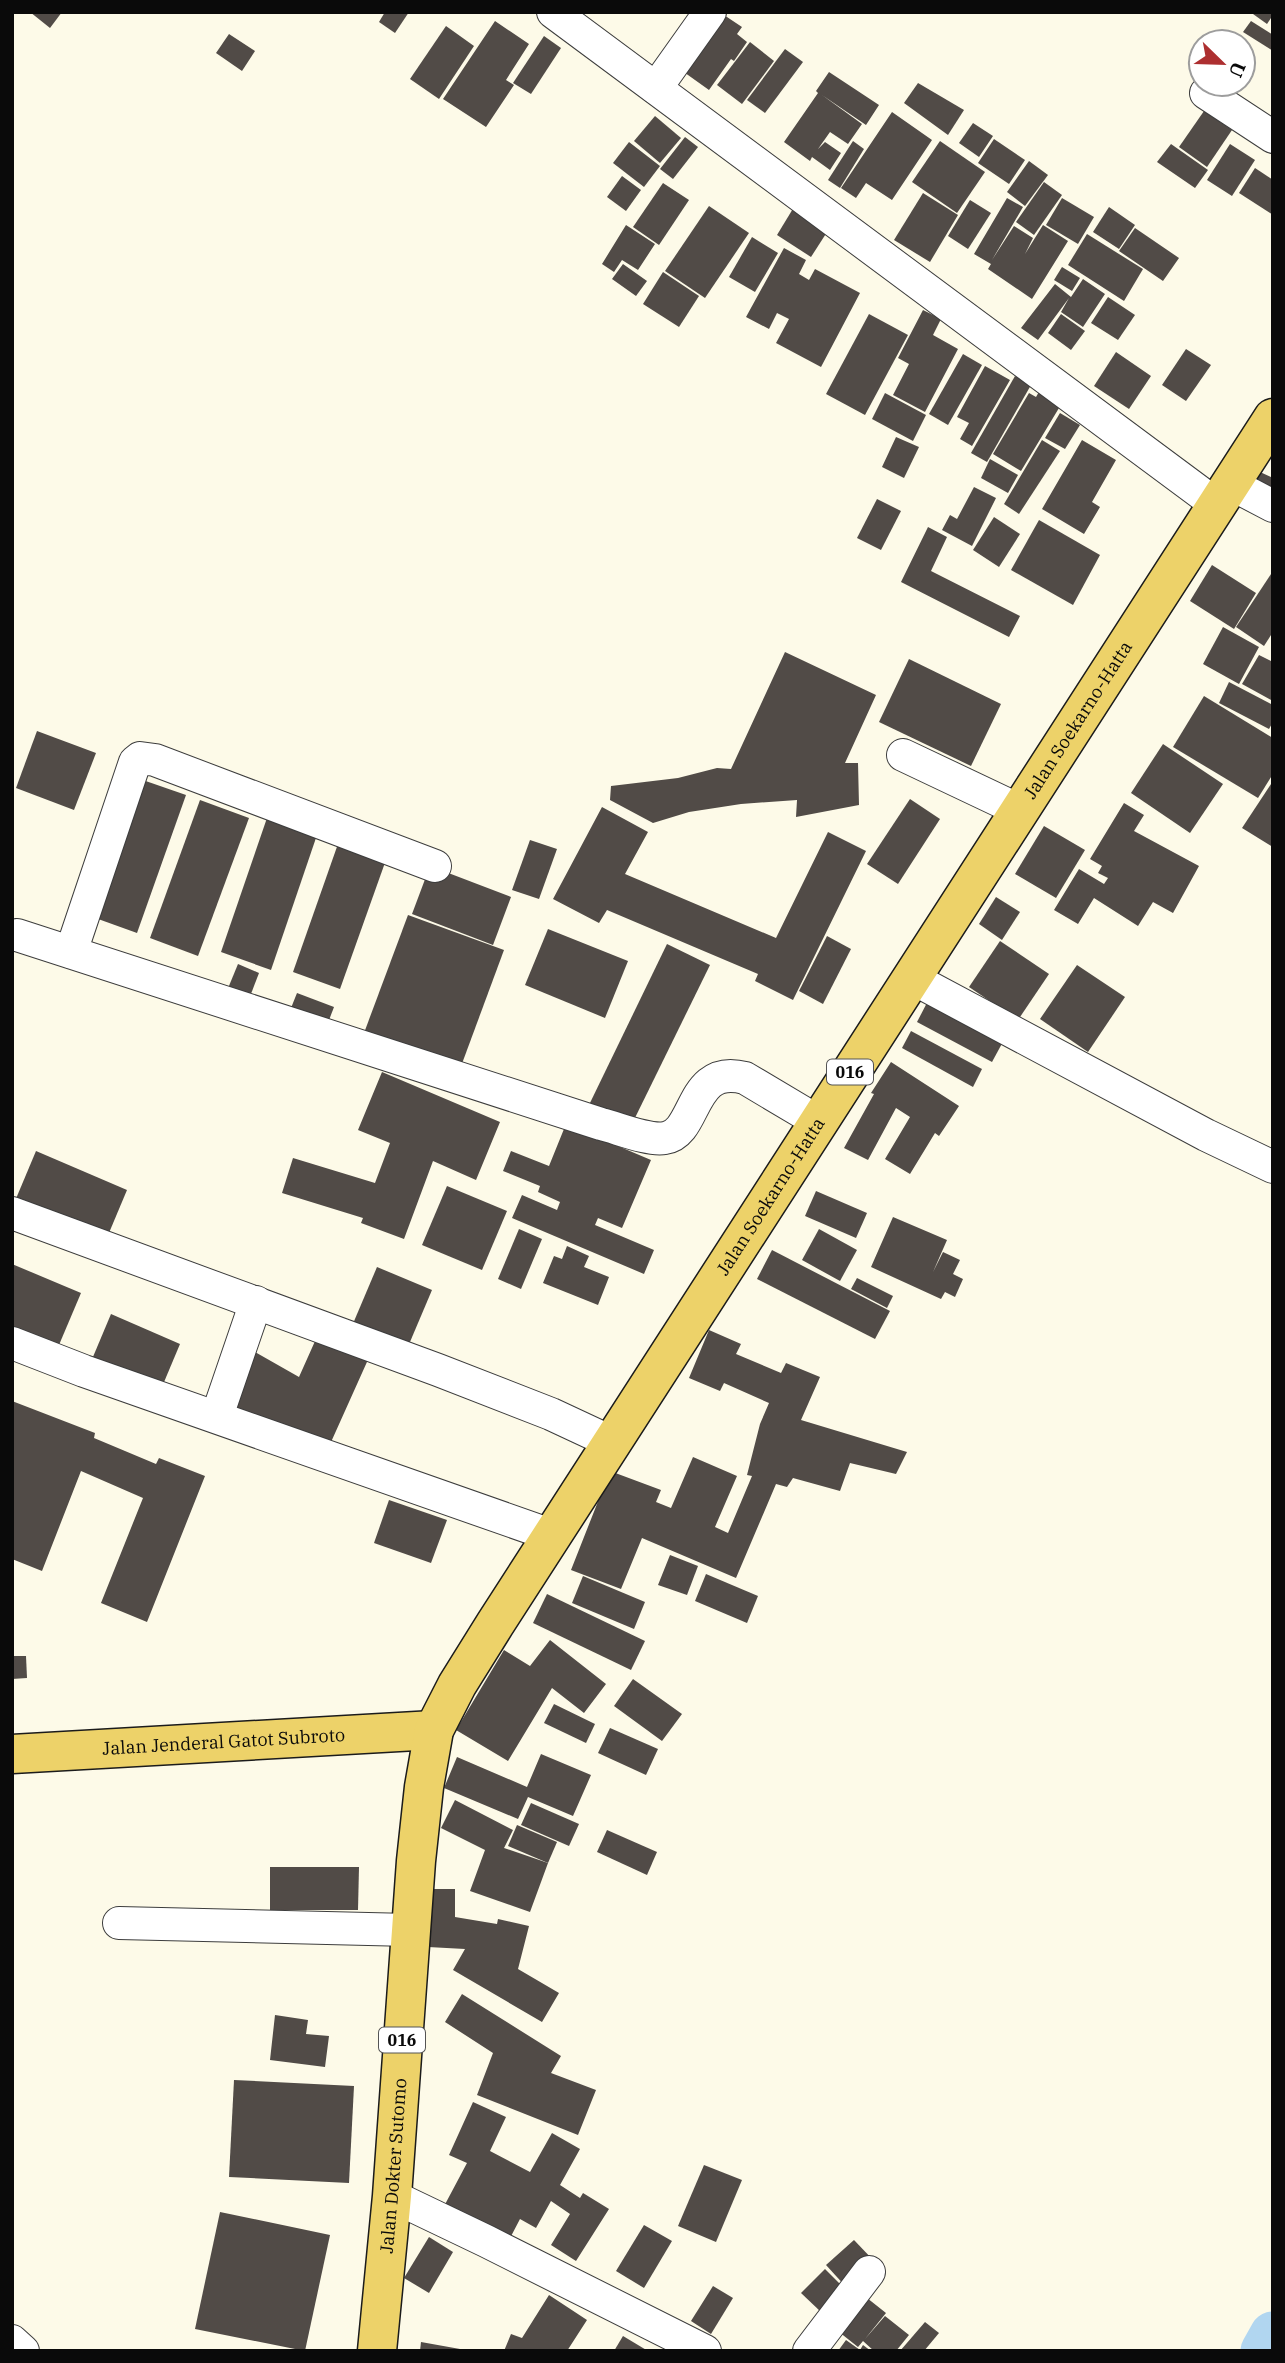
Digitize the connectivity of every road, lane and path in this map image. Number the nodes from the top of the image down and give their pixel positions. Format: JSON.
{"nodes":[{"id":1,"x":553,"y":12,"type":"edge"},
{"id":2,"x":710,"y":12,"type":"edge"},
{"id":3,"x":656,"y":88,"type":"junction"},
{"id":4,"x":1214,"y":98,"type":"edge"},
{"id":5,"x":1273,"y":137,"type":"edge"},
{"id":6,"x":1273,"y":418,"type":"edge"},
{"id":7,"x":1224,"y":494,"type":"junction"},
{"id":8,"x":1273,"y":506,"type":"edge"},
{"id":9,"x":903,"y":755,"type":"dead end"},
{"id":10,"x":1019,"y":810,"type":"junction"},
{"id":11,"x":435,"y":866,"type":"dead end"},
{"id":12,"x":17,"y":935,"type":"dead end"},
{"id":13,"x":71,"y":952,"type":"junction"},
{"id":14,"x":910,"y":977,"type":"junction"},
{"id":15,"x":819,"y":1122,"type":"junction"},
{"id":16,"x":1273,"y":1167,"type":"edge"},
{"id":17,"x":14,"y":1219,"type":"edge"},
{"id":18,"x":256,"y":1302,"type":"junction"},
{"id":19,"x":12,"y":1343,"type":"edge"},
{"id":20,"x":217,"y":1416,"type":"junction"},
{"id":21,"x":611,"y":1442,"type":"junction"},
{"id":22,"x":551,"y":1535,"type":"junction"},
{"id":23,"x":434,"y":1730,"type":"junction"},
{"id":24,"x":12,"y":1754,"type":"edge"},
{"id":25,"x":119,"y":1923,"type":"dead end"},
{"id":26,"x":410,"y":1930,"type":"junction"},
{"id":27,"x":392,"y":2196,"type":"junction"},
{"id":28,"x":869,"y":2272,"type":"dead end"},
{"id":29,"x":12,"y":2342,"type":"edge"},
{"id":30,"x":23,"y":2351,"type":"edge"},
{"id":31,"x":377,"y":2351,"type":"edge"},
{"id":32,"x":705,"y":2351,"type":"edge"},
{"id":33,"x":809,"y":2351,"type":"edge"}],
"edges":[{"from":1,"to":3,"type":"street"},
{"from":2,"to":3,"type":"street"},
{"from":3,"to":7,"type":"street"},
{"from":4,"to":5,"type":"street"},
{"from":6,"to":7,"type":"main road","name":"Jalan Soekarno-Hatta","number":"016"},
{"from":7,"to":8,"type":"street"},
{"from":7,"to":10,"type":"main road","name":"Jalan Soekarno-Hatta","number":"016"},
{"from":9,"to":10,"type":"street"},
{"from":10,"to":14,"type":"main road","name":"Jalan Soekarno-Hatta","number":"016"},
{"from":11,"to":13,"type":"street"},
{"from":12,"to":13,"type":"street"},
{"from":13,"to":15,"type":"street"},
{"from":14,"to":15,"type":"main road","name":"Jalan Soekarno-Hatta","number":"016"},
{"from":14,"to":16,"type":"street"},
{"from":15,"to":21,"type":"main road","name":"Jalan Soekarno-Hatta","number":"016"},
{"from":17,"to":18,"type":"street"},
{"from":18,"to":20,"type":"street"},
{"from":18,"to":21,"type":"street"},
{"from":19,"to":20,"type":"street"},
{"from":20,"to":22,"type":"street"},
{"from":21,"to":22,"type":"main road","name":"Jalan Soekarno-Hatta","number":"016"},
{"from":22,"to":23,"type":"main road","name":"Jalan Soekarno-Hatta","number":"016"},
{"from":23,"to":24,"type":"main road","name":"Jalan Jenderal Gatot Subroto"},
{"from":23,"to":26,"type":"main road","name":"Jalan Dokter Sutomo","number":"016"},
{"from":25,"to":26,"type":"street"},
{"from":26,"to":27,"type":"main road","name":"Jalan Dokter Sutomo","number":"016"},
{"from":27,"to":31,"type":"main road","name":"Jalan Dokter Sutomo","number":"016"},
{"from":27,"to":32,"type":"street"},
{"from":28,"to":33,"type":"street"},
{"from":29,"to":30,"type":"street"}]}
